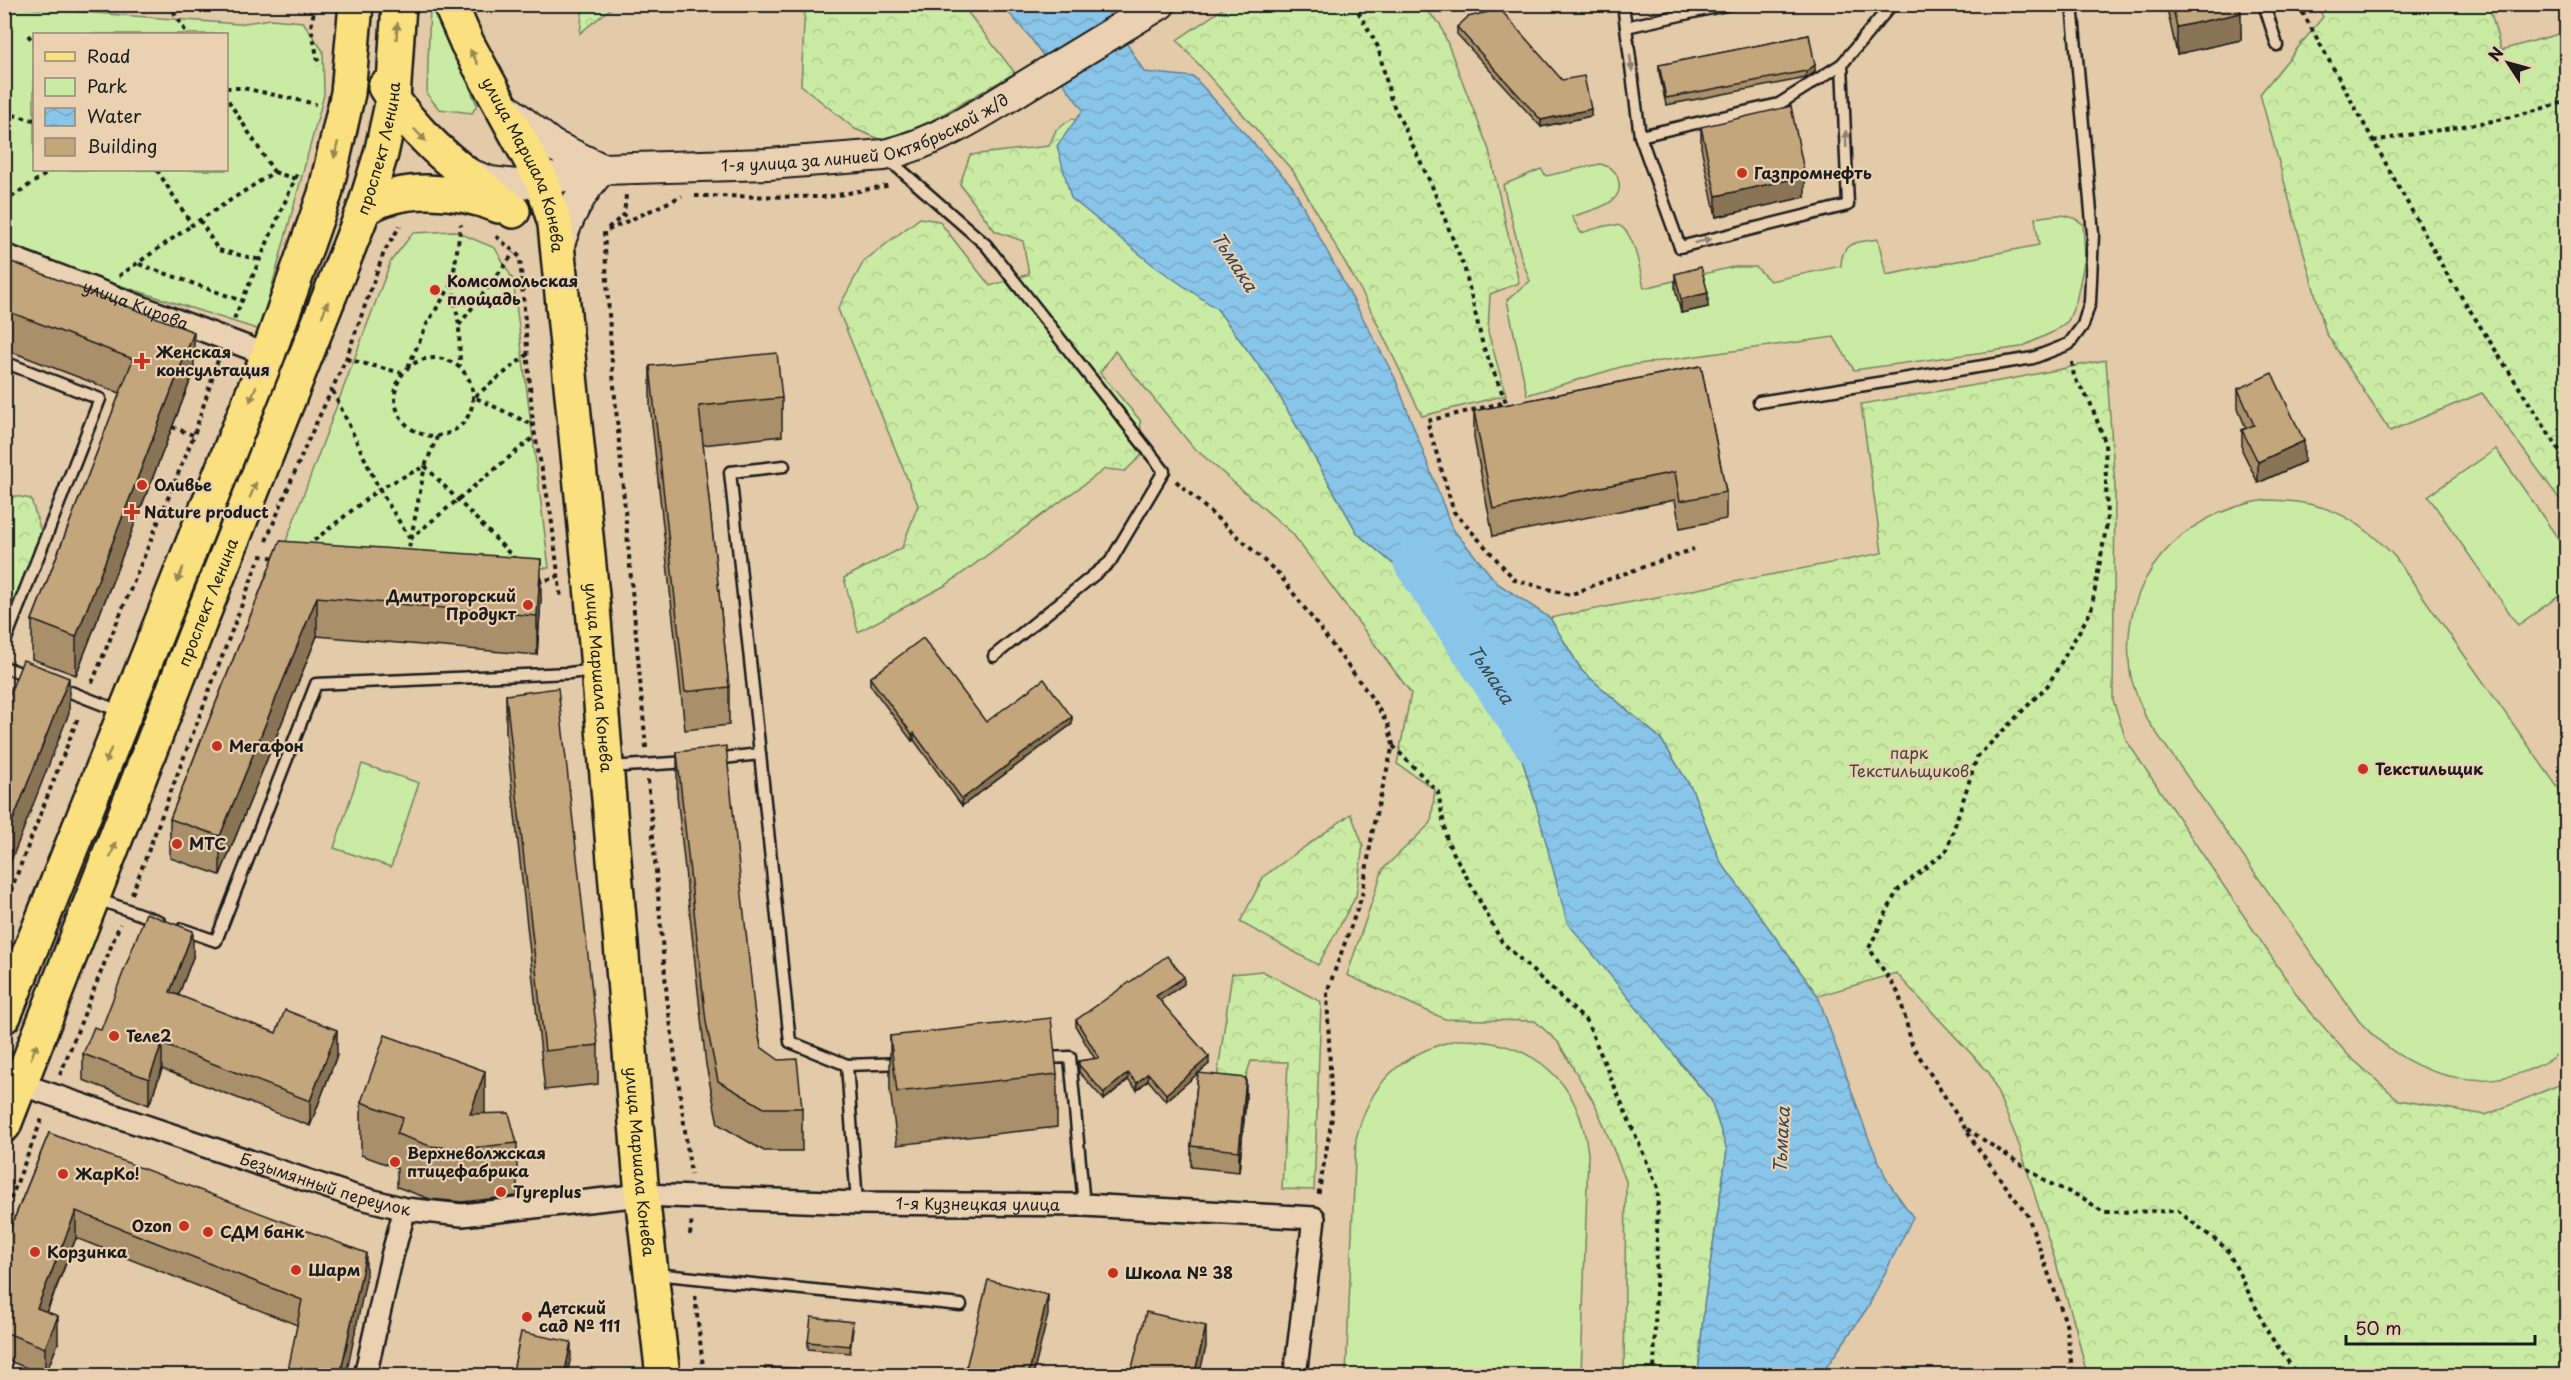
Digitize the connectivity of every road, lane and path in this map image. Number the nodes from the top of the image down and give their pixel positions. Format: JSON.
{"nodes":[{"id":1,"x":169,"y":4,"type":"edge"},
{"id":2,"x":315,"y":4,"type":"edge"},
{"id":3,"x":399,"y":4,"type":"edge"},
{"id":4,"x":450,"y":4,"type":"edge"},
{"id":5,"x":1242,"y":4,"type":"edge"},
{"id":6,"x":1354,"y":4,"type":"edge"},
{"id":7,"x":1623,"y":4,"type":"edge"},
{"id":8,"x":1730,"y":4,"type":"edge"},
{"id":9,"x":1893,"y":4,"type":"edge"},
{"id":10,"x":2072,"y":4,"type":"edge"},
{"id":11,"x":2264,"y":4,"type":"edge"},
{"id":12,"x":2298,"y":4,"type":"edge"},
{"id":13,"x":1172,"y":5,"type":"edge"},
{"id":14,"x":356,"y":7,"type":"edge"},
{"id":15,"x":1626,"y":27,"type":"junction"},
{"id":16,"x":185,"y":33,"type":"edge"},
{"id":17,"x":28,"y":34,"type":"dead end"},
{"id":18,"x":33,"y":42,"type":"edge"},
{"id":19,"x":2277,"y":45,"type":"dead end"},
{"id":20,"x":1842,"y":64,"type":"junction"},
{"id":21,"x":320,"y":71,"type":"dead end"},
{"id":22,"x":228,"y":88,"type":"edge"},
{"id":23,"x":318,"y":96,"type":"dead end"},
{"id":24,"x":495,"y":96,"type":"junction"},
{"id":25,"x":393,"y":99,"type":"junction"},
{"id":26,"x":228,"y":100,"type":"edge"},
{"id":27,"x":2566,"y":102,"type":"edge"},
{"id":28,"x":316,"y":104,"type":"junction"},
{"id":29,"x":4,"y":113,"type":"edge"},
{"id":30,"x":313,"y":115,"type":"dead end"},
{"id":31,"x":33,"y":120,"type":"edge"},
{"id":32,"x":1640,"y":136,"type":"junction"},
{"id":33,"x":2373,"y":141,"type":"junction"},
{"id":34,"x":884,"y":155,"type":"junction"},
{"id":35,"x":454,"y":165,"type":"junction"},
{"id":36,"x":299,"y":168,"type":"dead end"},
{"id":37,"x":602,"y":169,"type":"junction"},
{"id":38,"x":50,"y":171,"type":"edge"},
{"id":39,"x":158,"y":171,"type":"edge"},
{"id":40,"x":274,"y":172,"type":"junction"},
{"id":41,"x":296,"y":179,"type":"junction"},
{"id":42,"x":911,"y":181,"type":"junction"},
{"id":43,"x":542,"y":182,"type":"junction"},
{"id":44,"x":4,"y":202,"type":"edge"},
{"id":45,"x":405,"y":208,"type":"junction"},
{"id":46,"x":364,"y":209,"type":"junction"},
{"id":47,"x":200,"y":220,"type":"junction"},
{"id":48,"x":502,"y":222,"type":"junction"},
{"id":49,"x":471,"y":224,"type":"dead end"},
{"id":50,"x":192,"y":225,"type":"junction"},
{"id":51,"x":558,"y":248,"type":"junction"},
{"id":52,"x":514,"y":253,"type":"junction"},
{"id":53,"x":4,"y":255,"type":"edge"},
{"id":54,"x":261,"y":260,"type":"junction"},
{"id":55,"x":138,"y":264,"type":"junction"},
{"id":56,"x":452,"y":284,"type":"junction"},
{"id":57,"x":95,"y":290,"type":"junction"},
{"id":58,"x":242,"y":301,"type":"junction"},
{"id":59,"x":459,"y":326,"type":"junction"},
{"id":60,"x":226,"y":338,"type":"junction"},
{"id":61,"x":2069,"y":344,"type":"junction"},
{"id":62,"x":528,"y":354,"type":"junction"},
{"id":63,"x":268,"y":355,"type":"junction"},
{"id":64,"x":345,"y":359,"type":"junction"},
{"id":65,"x":4,"y":362,"type":"edge"},
{"id":66,"x":460,"y":366,"type":"junction"},
{"id":67,"x":408,"y":368,"type":"junction"},
{"id":68,"x":402,"y":373,"type":"junction"},
{"id":69,"x":332,"y":390,"type":"junction"},
{"id":70,"x":474,"y":397,"type":"junction"},
{"id":71,"x":1759,"y":402,"type":"dead end"},
{"id":72,"x":533,"y":425,"type":"junction"},
{"id":73,"x":172,"y":427,"type":"edge"},
{"id":74,"x":194,"y":435,"type":"junction"},
{"id":75,"x":535,"y":436,"type":"junction"},
{"id":76,"x":437,"y":437,"type":"junction"},
{"id":77,"x":2566,"y":461,"type":"edge"},
{"id":78,"x":425,"y":466,"type":"junction"},
{"id":79,"x":784,"y":466,"type":"dead end"},
{"id":80,"x":1164,"y":471,"type":"junction"},
{"id":81,"x":379,"y":489,"type":"junction"},
{"id":82,"x":459,"y":499,"type":"junction"},
{"id":83,"x":411,"y":539,"type":"junction"},
{"id":84,"x":1694,"y":549,"type":"dead end"},
{"id":85,"x":298,"y":552,"type":"edge"},
{"id":86,"x":260,"y":556,"type":"junction"},
{"id":87,"x":280,"y":558,"type":"edge"},
{"id":88,"x":408,"y":560,"type":"edge"},
{"id":89,"x":521,"y":566,"type":"edge"},
{"id":90,"x":557,"y":577,"type":"junction"},
{"id":91,"x":536,"y":582,"type":"edge"},
{"id":92,"x":562,"y":609,"type":"dead end"},
{"id":93,"x":4,"y":644,"type":"edge"},
{"id":94,"x":994,"y":656,"type":"dead end"},
{"id":95,"x":4,"y":667,"type":"edge"},
{"id":96,"x":597,"y":670,"type":"junction"},
{"id":97,"x":86,"y":698,"type":"junction"},
{"id":98,"x":124,"y":713,"type":"junction"},
{"id":99,"x":1393,"y":745,"type":"junction"},
{"id":100,"x":760,"y":754,"type":"junction"},
{"id":101,"x":647,"y":766,"type":"junction"},
{"id":102,"x":606,"y":767,"type":"junction"},
{"id":103,"x":94,"y":898,"type":"junction"},
{"id":104,"x":4,"y":908,"type":"edge"},
{"id":105,"x":126,"y":909,"type":"junction"},
{"id":106,"x":4,"y":1016,"type":"edge"},
{"id":107,"x":71,"y":1047,"type":"dead end"},
{"id":108,"x":1035,"y":1058,"type":"edge"},
{"id":109,"x":917,"y":1062,"type":"edge"},
{"id":110,"x":847,"y":1065,"type":"junction"},
{"id":111,"x":12,"y":1082,"type":"edge"},
{"id":112,"x":4,"y":1125,"type":"edge"},
{"id":113,"x":1964,"y":1127,"type":"junction"},
{"id":114,"x":36,"y":1134,"type":"dead end"},
{"id":115,"x":642,"y":1195,"type":"junction"},
{"id":116,"x":693,"y":1196,"type":"junction"},
{"id":117,"x":857,"y":1203,"type":"junction"},
{"id":118,"x":1084,"y":1205,"type":"junction"},
{"id":119,"x":405,"y":1209,"type":"junction"},
{"id":120,"x":4,"y":1216,"type":"edge"},
{"id":121,"x":1314,"y":1218,"type":"junction"},
{"id":122,"x":690,"y":1235,"type":"dead end"},
{"id":123,"x":652,"y":1273,"type":"junction"},
{"id":124,"x":693,"y":1278,"type":"junction"},
{"id":125,"x":961,"y":1305,"type":"dead end"},
{"id":126,"x":4,"y":1372,"type":"edge"},
{"id":127,"x":12,"y":1376,"type":"edge"},
{"id":128,"x":365,"y":1376,"type":"edge"},
{"id":129,"x":663,"y":1376,"type":"edge"},
{"id":130,"x":704,"y":1376,"type":"edge"},
{"id":131,"x":1295,"y":1376,"type":"edge"},
{"id":132,"x":1654,"y":1376,"type":"edge"},
{"id":133,"x":2073,"y":1376,"type":"edge"},
{"id":134,"x":2298,"y":1376,"type":"edge"}],
"edges":[{"from":1,"to":16,"type":"path"},
{"from":2,"to":21,"type":"path"},
{"from":25,"to":3,"type":"main road","name":"проспект Ленина","one_way":true},
{"from":24,"to":4,"type":"main road","name":"улица Маршала Конева","one_way":true},
{"from":5,"to":13,"type":"path"},
{"from":6,"to":84,"type":"path"},
{"from":7,"to":15,"type":"lane"},
{"from":8,"to":15,"type":"lane"},
{"from":9,"to":20,"type":"lane"},
{"from":10,"to":61,"type":"lane"},
{"from":11,"to":19,"type":"lane"},
{"from":12,"to":33,"type":"path"},
{"from":13,"to":34,"type":"main road","name":"1-я улица за линией Октябрьской ж/д"},
{"from":14,"to":25,"type":"main road"},
{"from":14,"to":63,"type":"main road","one_way":true},
{"from":15,"to":32,"type":"lane","one_way":true},
{"from":17,"to":18,"type":"path"},
{"from":20,"to":32,"type":"lane"},
{"from":32,"to":20,"type":"lane","one_way":true},
{"from":22,"to":28,"type":"path"},
{"from":23,"to":28,"type":"path"},
{"from":24,"to":37,"type":"main road"},
{"from":24,"to":43,"type":"main road","name":"улица Маршала Конева"},
{"from":25,"to":35,"type":"main road","one_way":true},
{"from":25,"to":46,"type":"main road","name":"проспект Ленина"},
{"from":26,"to":40,"type":"path"},
{"from":27,"to":33,"type":"path"},
{"from":28,"to":30,"type":"path"},
{"from":29,"to":31,"type":"path"},
{"from":33,"to":77,"type":"path"},
{"from":34,"to":37,"type":"main road","name":"1-я улица за линией Октябрьской ж/д"},
{"from":34,"to":42,"type":"lane"},
{"from":35,"to":43,"type":"main road","name":"1-я улица за линией Октябрьской ж/д"},
{"from":35,"to":45,"type":"main road"},
{"from":35,"to":48,"type":"main road"},
{"from":36,"to":41,"type":"path"},
{"from":37,"to":43,"type":"main road","name":"1-я улица за линией Октябрьской ж/д"},
{"from":37,"to":51,"type":"main road"},
{"from":38,"to":44,"type":"path"},
{"from":39,"to":50,"type":"path"},
{"from":40,"to":41,"type":"path"},
{"from":40,"to":47,"type":"path"},
{"from":41,"to":54,"type":"path"},
{"from":42,"to":80,"type":"lane"},
{"from":42,"to":101,"type":"path"},
{"from":43,"to":51,"type":"main road","name":"улица Маршала Конева"},
{"from":45,"to":46,"type":"main road"},
{"from":45,"to":48,"type":"main road"},
{"from":45,"to":64,"type":"path"},
{"from":103,"to":46,"type":"main road","name":"проспект Ленина","one_way":true},
{"from":47,"to":50,"type":"path"},
{"from":47,"to":54,"type":"path"},
{"from":48,"to":51,"type":"main road"},
{"from":48,"to":52,"type":"path"},
{"from":49,"to":56,"type":"path"},
{"from":50,"to":55,"type":"path"},
{"from":51,"to":96,"type":"main road","name":"улица Маршала Конева"},
{"from":52,"to":59,"type":"path"},
{"from":52,"to":62,"type":"path"},
{"from":53,"to":57,"type":"street","name":"улица Кирова"},
{"from":54,"to":58,"type":"path"},
{"from":55,"to":57,"type":"path"},
{"from":55,"to":58,"type":"path"},
{"from":56,"to":59,"type":"path"},
{"from":56,"to":67,"type":"path"},
{"from":57,"to":60,"type":"street","name":"улица Кирова"},
{"from":58,"to":60,"type":"path"},
{"from":59,"to":66,"type":"path"},
{"from":60,"to":63,"type":"street","name":"улица Кирова"},
{"from":60,"to":74,"type":"path"},
{"from":61,"to":71,"type":"lane"},
{"from":61,"to":113,"type":"path"},
{"from":62,"to":70,"type":"path"},
{"from":62,"to":72,"type":"path"},
{"from":63,"to":98,"type":"main road","one_way":true},
{"from":64,"to":68,"type":"path"},
{"from":64,"to":69,"type":"path"},
{"from":65,"to":93,"type":"lane"},
{"from":66,"to":67,"type":"path"},
{"from":66,"to":70,"type":"path"},
{"from":67,"to":68,"type":"path"},
{"from":68,"to":76,"type":"path"},
{"from":69,"to":81,"type":"path"},
{"from":69,"to":86,"type":"path"},
{"from":70,"to":72,"type":"path"},
{"from":70,"to":76,"type":"path"},
{"from":72,"to":75,"type":"path"},
{"from":73,"to":74,"type":"path"},
{"from":74,"to":97,"type":"path"},
{"from":75,"to":82,"type":"path"},
{"from":75,"to":90,"type":"path"},
{"from":76,"to":78,"type":"path"},
{"from":78,"to":81,"type":"path"},
{"from":78,"to":82,"type":"path"},
{"from":78,"to":83,"type":"path"},
{"from":79,"to":100,"type":"lane"},
{"from":80,"to":94,"type":"lane"},
{"from":80,"to":99,"type":"path"},
{"from":81,"to":83,"type":"path"},
{"from":81,"to":85,"type":"path"},
{"from":82,"to":83,"type":"path"},
{"from":82,"to":89,"type":"path"},
{"from":83,"to":88,"type":"path"},
{"from":86,"to":87,"type":"path"},
{"from":86,"to":105,"type":"path"},
{"from":90,"to":91,"type":"path"},
{"from":90,"to":92,"type":"path"},
{"from":95,"to":97,"type":"lane"},
{"from":96,"to":102,"type":"main road","name":"улица Маршала Конева"},
{"from":96,"to":105,"type":"lane"},
{"from":97,"to":98,"type":"lane"},
{"from":97,"to":104,"type":"path"},
{"from":98,"to":106,"type":"main road","one_way":true},
{"from":99,"to":121,"type":"path"},
{"from":99,"to":132,"type":"path"},
{"from":100,"to":101,"type":"lane"},
{"from":100,"to":110,"type":"lane"},
{"from":101,"to":102,"type":"lane"},
{"from":101,"to":116,"type":"path"},
{"from":102,"to":115,"type":"main road","name":"улица Маршала Конева"},
{"from":103,"to":105,"type":"lane"},
{"from":111,"to":103,"type":"main road","name":"проспект Ленина","one_way":true},
{"from":105,"to":107,"type":"path"},
{"from":108,"to":118,"type":"lane"},
{"from":109,"to":110,"type":"lane"},
{"from":110,"to":117,"type":"lane"},
{"from":111,"to":112,"type":"main road","name":"проспект Ленина"},
{"from":111,"to":119,"type":"street","name":"Безымянный переулок"},
{"from":113,"to":133,"type":"path"},
{"from":113,"to":134,"type":"path"},
{"from":114,"to":120,"type":"path"},
{"from":115,"to":116,"type":"street","name":"1-я Кузнецкая улица"},
{"from":115,"to":119,"type":"street","name":"Безымянный переулок"},
{"from":115,"to":123,"type":"main road","name":"улица Маршала Конева"},
{"from":116,"to":117,"type":"street","name":"1-я Кузнецкая улица"},
{"from":116,"to":122,"type":"path"},
{"from":117,"to":118,"type":"street","name":"1-я Кузнецкая улица"},
{"from":118,"to":121,"type":"street","name":"1-я Кузнецкая улица"},
{"from":119,"to":128,"type":"street"},
{"from":121,"to":131,"type":"street"},
{"from":123,"to":124,"type":"lane"},
{"from":123,"to":129,"type":"main road","name":"улица Маршала Конева"},
{"from":124,"to":125,"type":"lane"},
{"from":124,"to":130,"type":"path"},
{"from":126,"to":127,"type":"lane"}]}
